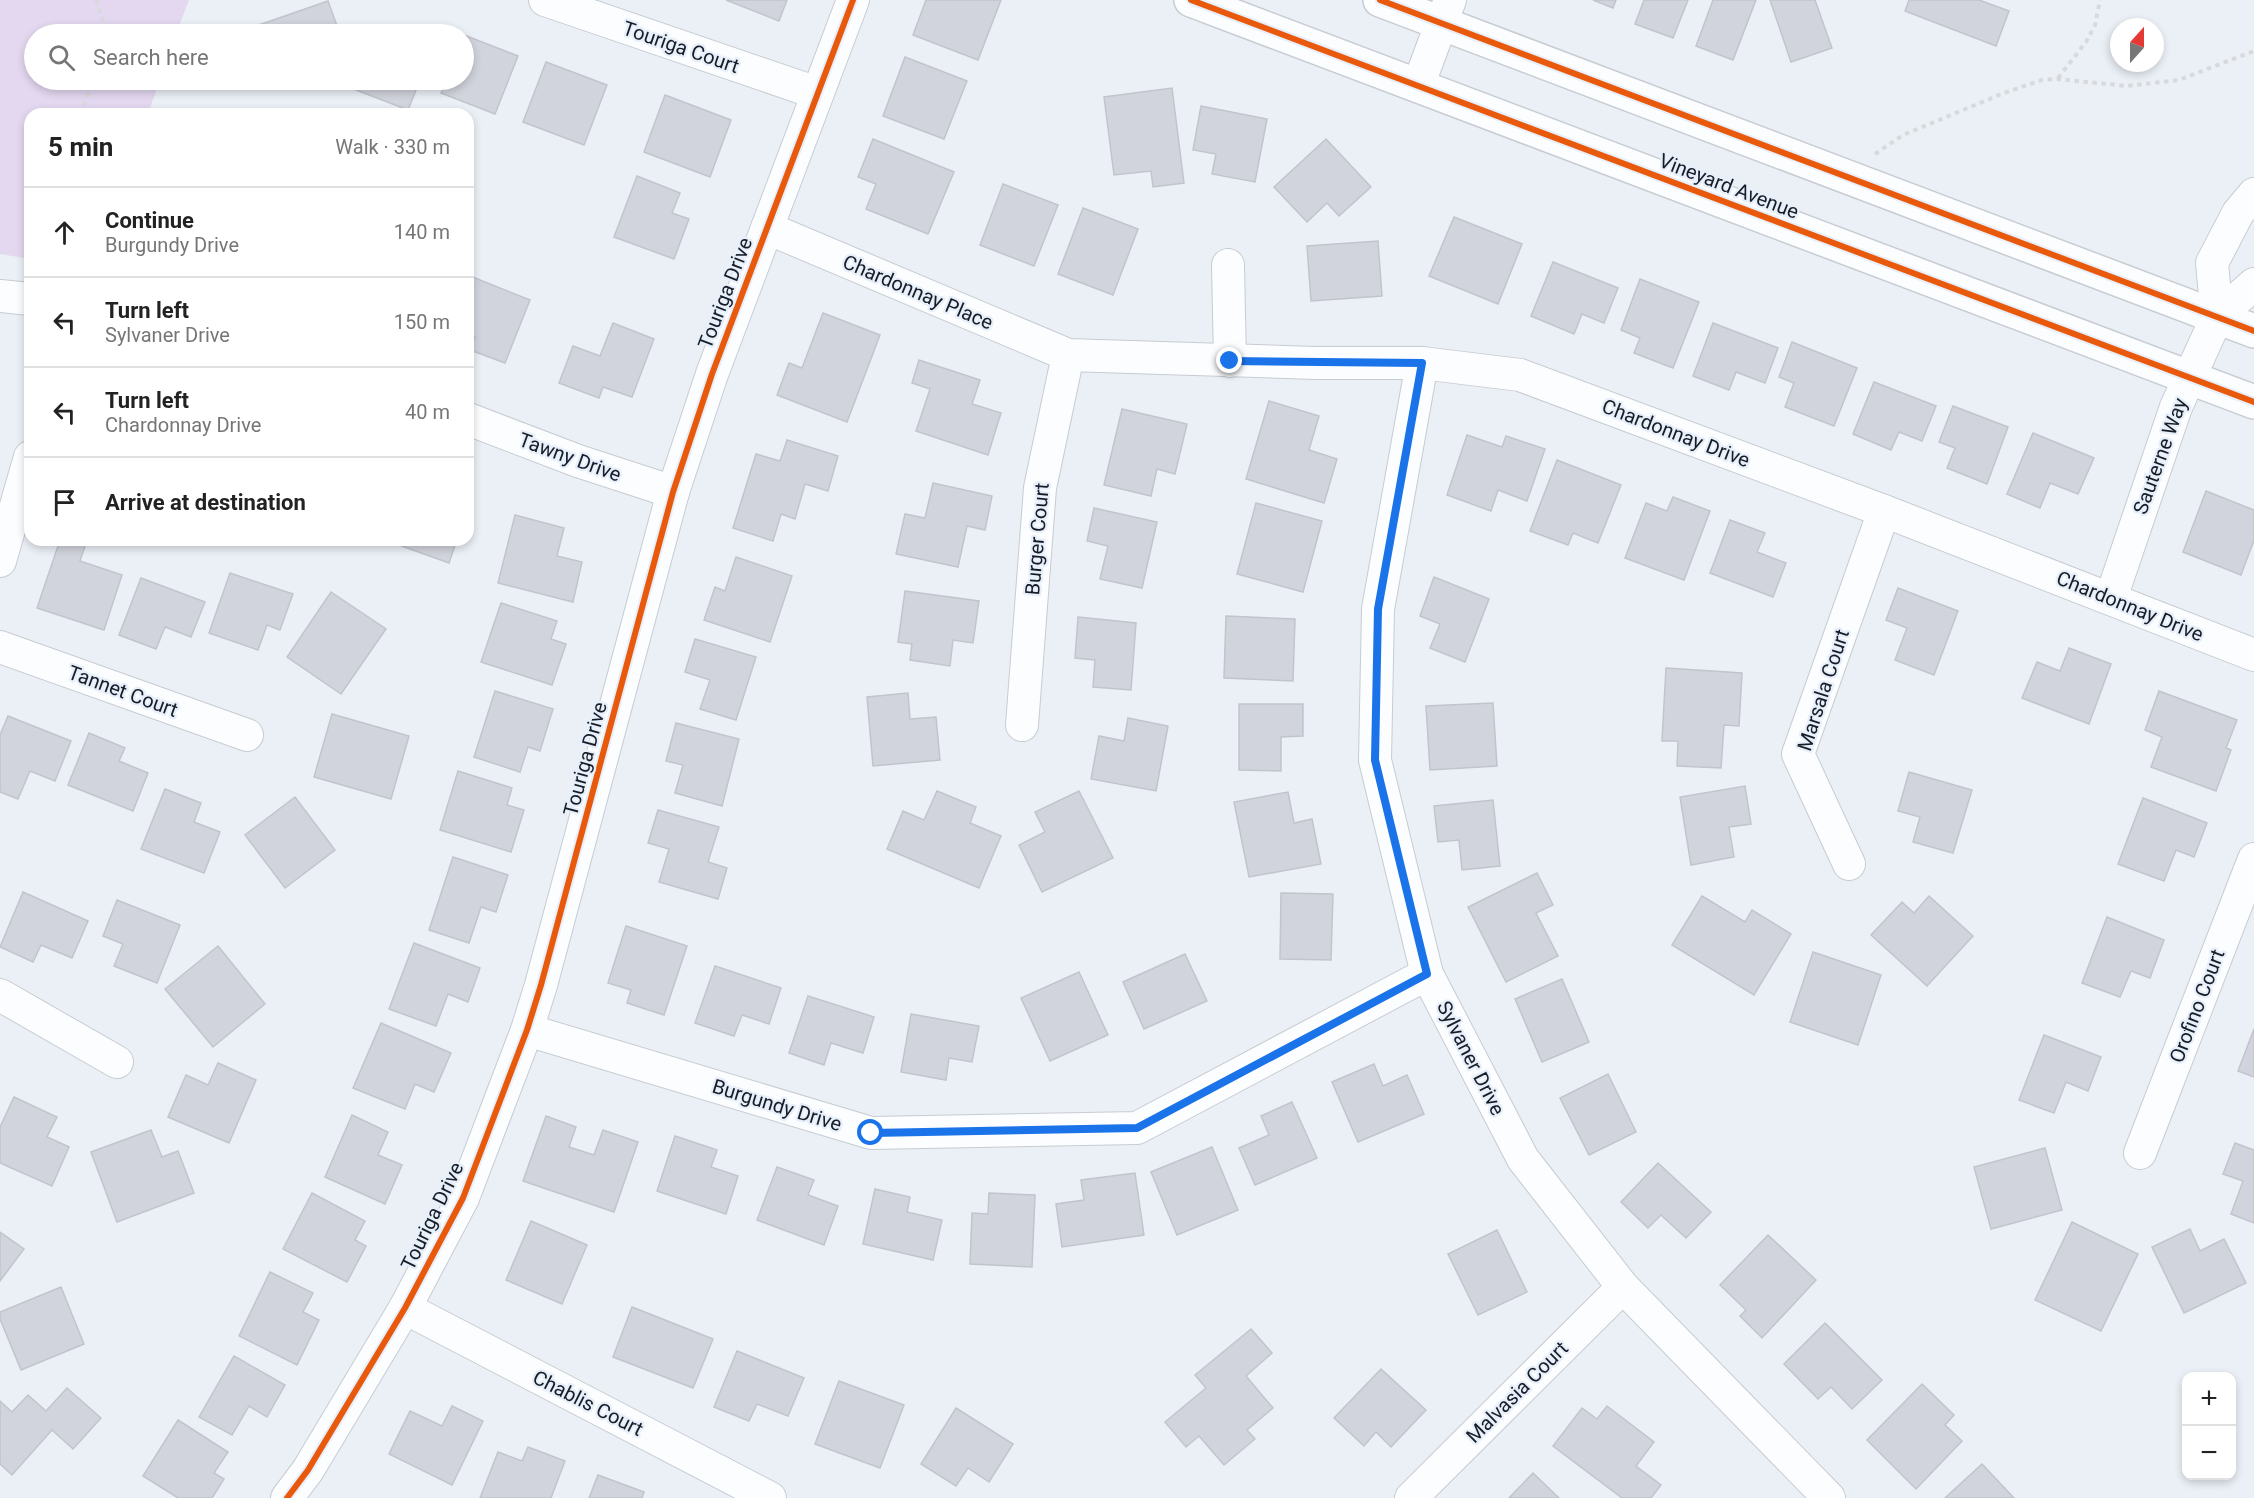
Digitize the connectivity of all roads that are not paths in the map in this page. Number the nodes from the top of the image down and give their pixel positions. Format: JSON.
{"nodes":[{"id":1,"x":545,"y":0,"type":"edge"},
{"id":2,"x":853,"y":0,"type":"edge"},
{"id":3,"x":1191,"y":0,"type":"edge"},
{"id":4,"x":1380,"y":0,"type":"edge"},
{"id":5,"x":1446,"y":11,"type":"edge"},
{"id":6,"x":1418,"y":86,"type":"junction"},
{"id":7,"x":817,"y":93,"type":"junction"},
{"id":8,"x":2254,"y":194,"type":"edge"},
{"id":9,"x":767,"y":228,"type":"junction"},
{"id":10,"x":1228,"y":265,"type":"dead end"},
{"id":11,"x":2254,"y":284,"type":"edge"},
{"id":12,"x":0,"y":296,"type":"edge"},
{"id":13,"x":24,"y":298,"type":"edge"},
{"id":14,"x":2217,"y":317,"type":"junction"},
{"id":15,"x":2254,"y":331,"type":"edge"},
{"id":16,"x":1068,"y":355,"type":"junction"},
{"id":17,"x":1230,"y":361,"type":"junction"},
{"id":18,"x":1422,"y":363,"type":"junction"},
{"id":19,"x":2189,"y":377,"type":"junction"},
{"id":20,"x":2254,"y":402,"type":"edge"},
{"id":21,"x":474,"y":420,"type":"edge"},
{"id":22,"x":24,"y":478,"type":"edge"},
{"id":23,"x":673,"y":492,"type":"junction"},
{"id":24,"x":1884,"y":511,"type":"junction"},
{"id":25,"x":0,"y":561,"type":"edge"},
{"id":26,"x":2111,"y":598,"type":"junction"},
{"id":27,"x":0,"y":647,"type":"edge"},
{"id":28,"x":2254,"y":655,"type":"edge"},
{"id":29,"x":1022,"y":725,"type":"dead end"},
{"id":30,"x":247,"y":735,"type":"dead end"},
{"id":31,"x":2254,"y":860,"type":"edge"},
{"id":32,"x":1849,"y":864,"type":"dead end"},
{"id":33,"x":1427,"y":974,"type":"junction"},
{"id":34,"x":0,"y":995,"type":"edge"},
{"id":35,"x":527,"y":1030,"type":"junction"},
{"id":36,"x":117,"y":1062,"type":"dead end"},
{"id":37,"x":2140,"y":1153,"type":"dead end"},
{"id":38,"x":1623,"y":1287,"type":"junction"},
{"id":39,"x":405,"y":1308,"type":"junction"},
{"id":40,"x":287,"y":1498,"type":"edge"},
{"id":41,"x":770,"y":1498,"type":"edge"},
{"id":42,"x":1411,"y":1498,"type":"edge"},
{"id":43,"x":1829,"y":1498,"type":"edge"}],
"edges":[{"from":1,"to":7,"type":"street","name":"Touriga Court"},
{"from":2,"to":7,"type":"street","name":"Touriga Drive"},
{"from":3,"to":6,"type":"street","name":"Vineyard Avenue"},
{"from":4,"to":5,"type":"street"},
{"from":5,"to":6,"type":"street"},
{"from":5,"to":14,"type":"street"},
{"from":6,"to":19,"type":"street","name":"Vineyard Avenue"},
{"from":7,"to":9,"type":"street","name":"Touriga Drive"},
{"from":8,"to":14,"type":"street"},
{"from":9,"to":16,"type":"street","name":"Chardonnay Place"},
{"from":9,"to":23,"type":"street","name":"Touriga Drive"},
{"from":10,"to":17,"type":"street"},
{"from":11,"to":14,"type":"street"},
{"from":12,"to":13,"type":"street"},
{"from":14,"to":15,"type":"street"},
{"from":14,"to":19,"type":"street","name":"Sauterne Way"},
{"from":16,"to":17,"type":"street","name":"Chardonnay Drive"},
{"from":16,"to":29,"type":"street","name":"Burger Court"},
{"from":17,"to":18,"type":"street","name":"Chardonnay Drive"},
{"from":18,"to":24,"type":"street","name":"Chardonnay Drive"},
{"from":18,"to":33,"type":"street","name":"Sylvaner Drive"},
{"from":19,"to":20,"type":"street","name":"Vineyard Avenue"},
{"from":19,"to":26,"type":"street","name":"Sauterne Way"},
{"from":21,"to":23,"type":"street","name":"Tawny Drive"},
{"from":22,"to":25,"type":"street"},
{"from":23,"to":35,"type":"street","name":"Touriga Drive"},
{"from":24,"to":26,"type":"street","name":"Chardonnay Drive"},
{"from":24,"to":32,"type":"street","name":"Marsala Court"},
{"from":26,"to":28,"type":"street","name":"Chardonnay Drive"},
{"from":27,"to":30,"type":"street","name":"Tannet Court"},
{"from":31,"to":37,"type":"street","name":"Orofino Court"},
{"from":33,"to":35,"type":"street","name":"Burgundy Drive"},
{"from":33,"to":38,"type":"street","name":"Sylvaner Drive"},
{"from":34,"to":36,"type":"street"},
{"from":35,"to":39,"type":"street","name":"Touriga Drive"},
{"from":38,"to":42,"type":"street","name":"Malvasia Court"},
{"from":38,"to":43,"type":"street","name":"Sylvaner Drive"},
{"from":39,"to":40,"type":"street","name":"Touriga Drive"},
{"from":39,"to":41,"type":"street","name":"Chablis Court"}]}
